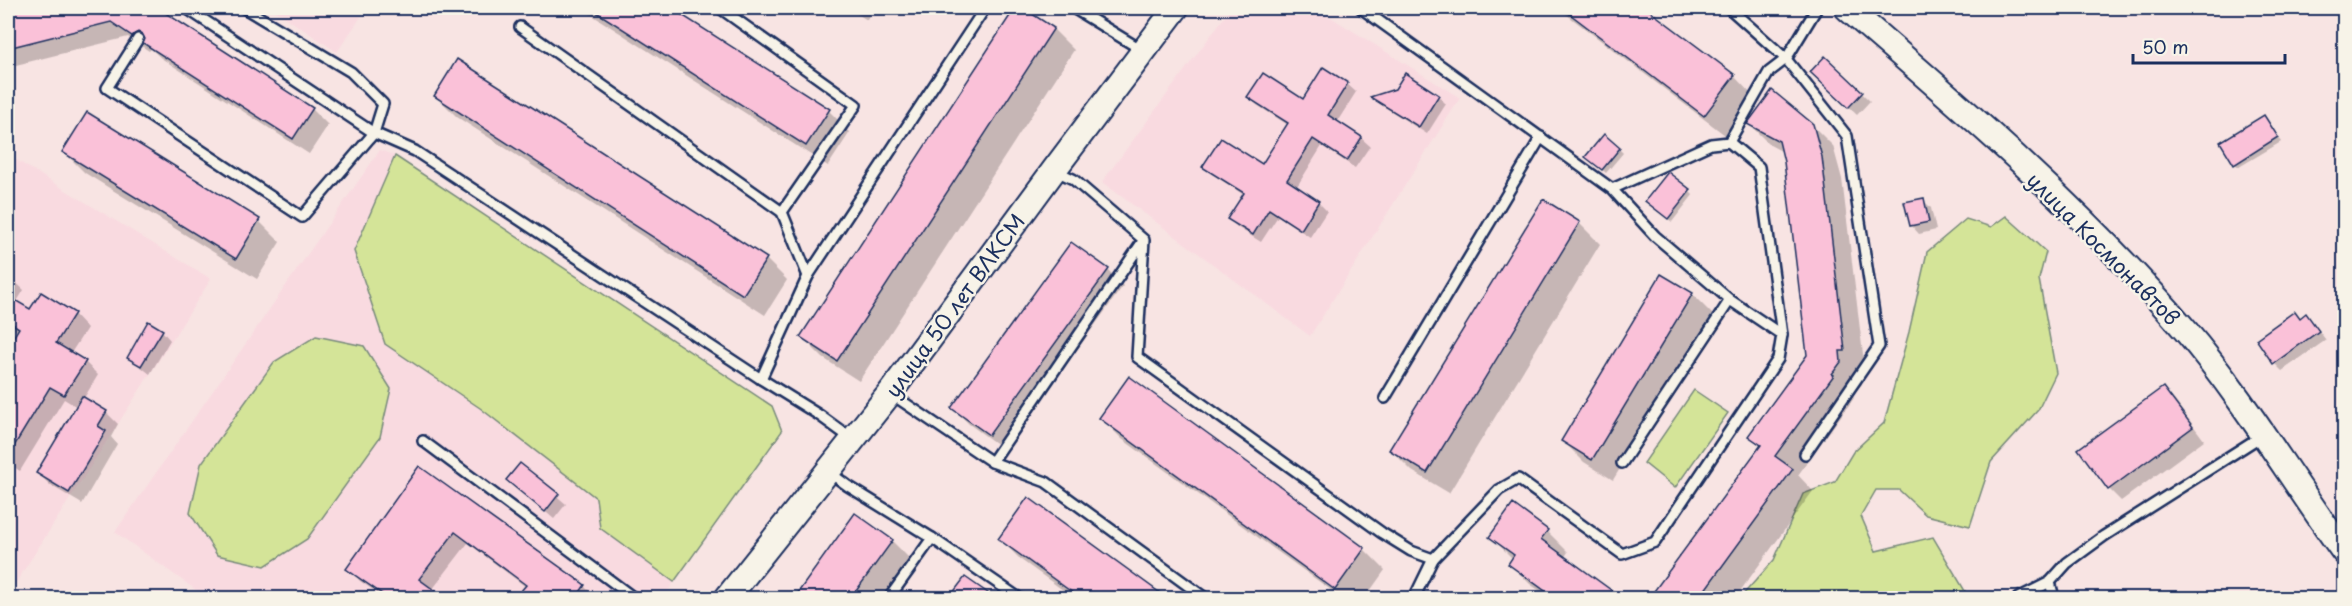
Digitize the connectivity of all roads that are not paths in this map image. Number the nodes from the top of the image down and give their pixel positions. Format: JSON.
{"nodes":[{"id":1,"x":186,"y":8,"type":"edge"},
{"id":2,"x":244,"y":8,"type":"edge"},
{"id":3,"x":720,"y":8,"type":"edge"},
{"id":4,"x":985,"y":8,"type":"edge"},
{"id":5,"x":1073,"y":8,"type":"edge"},
{"id":6,"x":1176,"y":8,"type":"edge"},
{"id":7,"x":1361,"y":8,"type":"edge"},
{"id":8,"x":1729,"y":8,"type":"edge"},
{"id":9,"x":1817,"y":8,"type":"edge"},
{"id":10,"x":1847,"y":8,"type":"edge"},
{"id":11,"x":520,"y":27,"type":"dead end"},
{"id":12,"x":138,"y":39,"type":"dead end"},
{"id":13,"x":1144,"y":51,"type":"junction"},
{"id":14,"x":1786,"y":59,"type":"junction"},
{"id":15,"x":374,"y":133,"type":"junction"},
{"id":16,"x":1541,"y":137,"type":"junction"},
{"id":17,"x":1729,"y":142,"type":"junction"},
{"id":18,"x":1054,"y":170,"type":"junction"},
{"id":19,"x":1612,"y":189,"type":"junction"},
{"id":20,"x":782,"y":212,"type":"junction"},
{"id":21,"x":1144,"y":240,"type":"junction"},
{"id":22,"x":808,"y":276,"type":"junction"},
{"id":23,"x":1730,"y":300,"type":"junction"},
{"id":24,"x":1782,"y":335,"type":"junction"},
{"id":25,"x":761,"y":379,"type":"junction"},
{"id":26,"x":890,"y":393,"type":"junction"},
{"id":27,"x":1385,"y":398,"type":"dead end"},
{"id":28,"x":2263,"y":435,"type":"junction"},
{"id":29,"x":852,"y":439,"type":"junction"},
{"id":30,"x":423,"y":441,"type":"dead end"},
{"id":31,"x":1805,"y":453,"type":"dead end"},
{"id":32,"x":992,"y":462,"type":"junction"},
{"id":33,"x":1622,"y":463,"type":"dead end"},
{"id":34,"x":828,"y":471,"type":"junction"},
{"id":35,"x":932,"y":538,"type":"junction"},
{"id":36,"x":2344,"y":552,"type":"edge"},
{"id":37,"x":1433,"y":559,"type":"junction"},
{"id":38,"x":2050,"y":582,"type":"junction"},
{"id":39,"x":634,"y":598,"type":"edge"},
{"id":40,"x":727,"y":598,"type":"edge"},
{"id":41,"x":889,"y":598,"type":"edge"},
{"id":42,"x":1019,"y":598,"type":"edge"},
{"id":43,"x":1206,"y":598,"type":"edge"},
{"id":44,"x":1414,"y":598,"type":"edge"},
{"id":45,"x":2018,"y":598,"type":"edge"},
{"id":46,"x":2054,"y":598,"type":"edge"}],
"edges":[{"from":1,"to":15,"type":"lane"},
{"from":2,"to":15,"type":"lane"},
{"from":3,"to":20,"type":"lane"},
{"from":4,"to":22,"type":"lane"},
{"from":5,"to":13,"type":"lane"},
{"from":6,"to":13,"type":"street","name":"улица 50 лет ВЛКСМ"},
{"from":7,"to":16,"type":"lane"},
{"from":8,"to":14,"type":"lane"},
{"from":9,"to":14,"type":"lane"},
{"from":10,"to":28,"type":"street","name":"улица Космонавтов"},
{"from":11,"to":20,"type":"lane"},
{"from":12,"to":15,"type":"lane"},
{"from":13,"to":18,"type":"street","name":"улица 50 лет ВЛКСМ"},
{"from":14,"to":17,"type":"lane"},
{"from":14,"to":31,"type":"lane"},
{"from":15,"to":25,"type":"lane"},
{"from":16,"to":19,"type":"lane"},
{"from":16,"to":27,"type":"lane"},
{"from":17,"to":19,"type":"lane"},
{"from":17,"to":24,"type":"lane"},
{"from":18,"to":21,"type":"lane"},
{"from":18,"to":26,"type":"street","name":"улица 50 лет ВЛКСМ"},
{"from":19,"to":23,"type":"lane"},
{"from":20,"to":22,"type":"lane"},
{"from":21,"to":32,"type":"lane"},
{"from":21,"to":37,"type":"lane"},
{"from":22,"to":25,"type":"lane"},
{"from":23,"to":24,"type":"lane"},
{"from":23,"to":33,"type":"lane"},
{"from":24,"to":37,"type":"lane"},
{"from":25,"to":29,"type":"lane"},
{"from":26,"to":29,"type":"street","name":"улица 50 лет ВЛКСМ"},
{"from":26,"to":32,"type":"lane"},
{"from":28,"to":36,"type":"street","name":"улица Космонавтов"},
{"from":28,"to":38,"type":"lane"},
{"from":29,"to":34,"type":"street","name":"улица 50 лет ВЛКСМ"},
{"from":30,"to":39,"type":"lane"},
{"from":32,"to":43,"type":"lane"},
{"from":34,"to":35,"type":"lane"},
{"from":34,"to":40,"type":"street","name":"улица 50 лет ВЛКСМ"},
{"from":35,"to":41,"type":"lane"},
{"from":35,"to":42,"type":"lane"},
{"from":37,"to":44,"type":"lane"},
{"from":38,"to":45,"type":"lane"},
{"from":38,"to":46,"type":"lane"}]}
